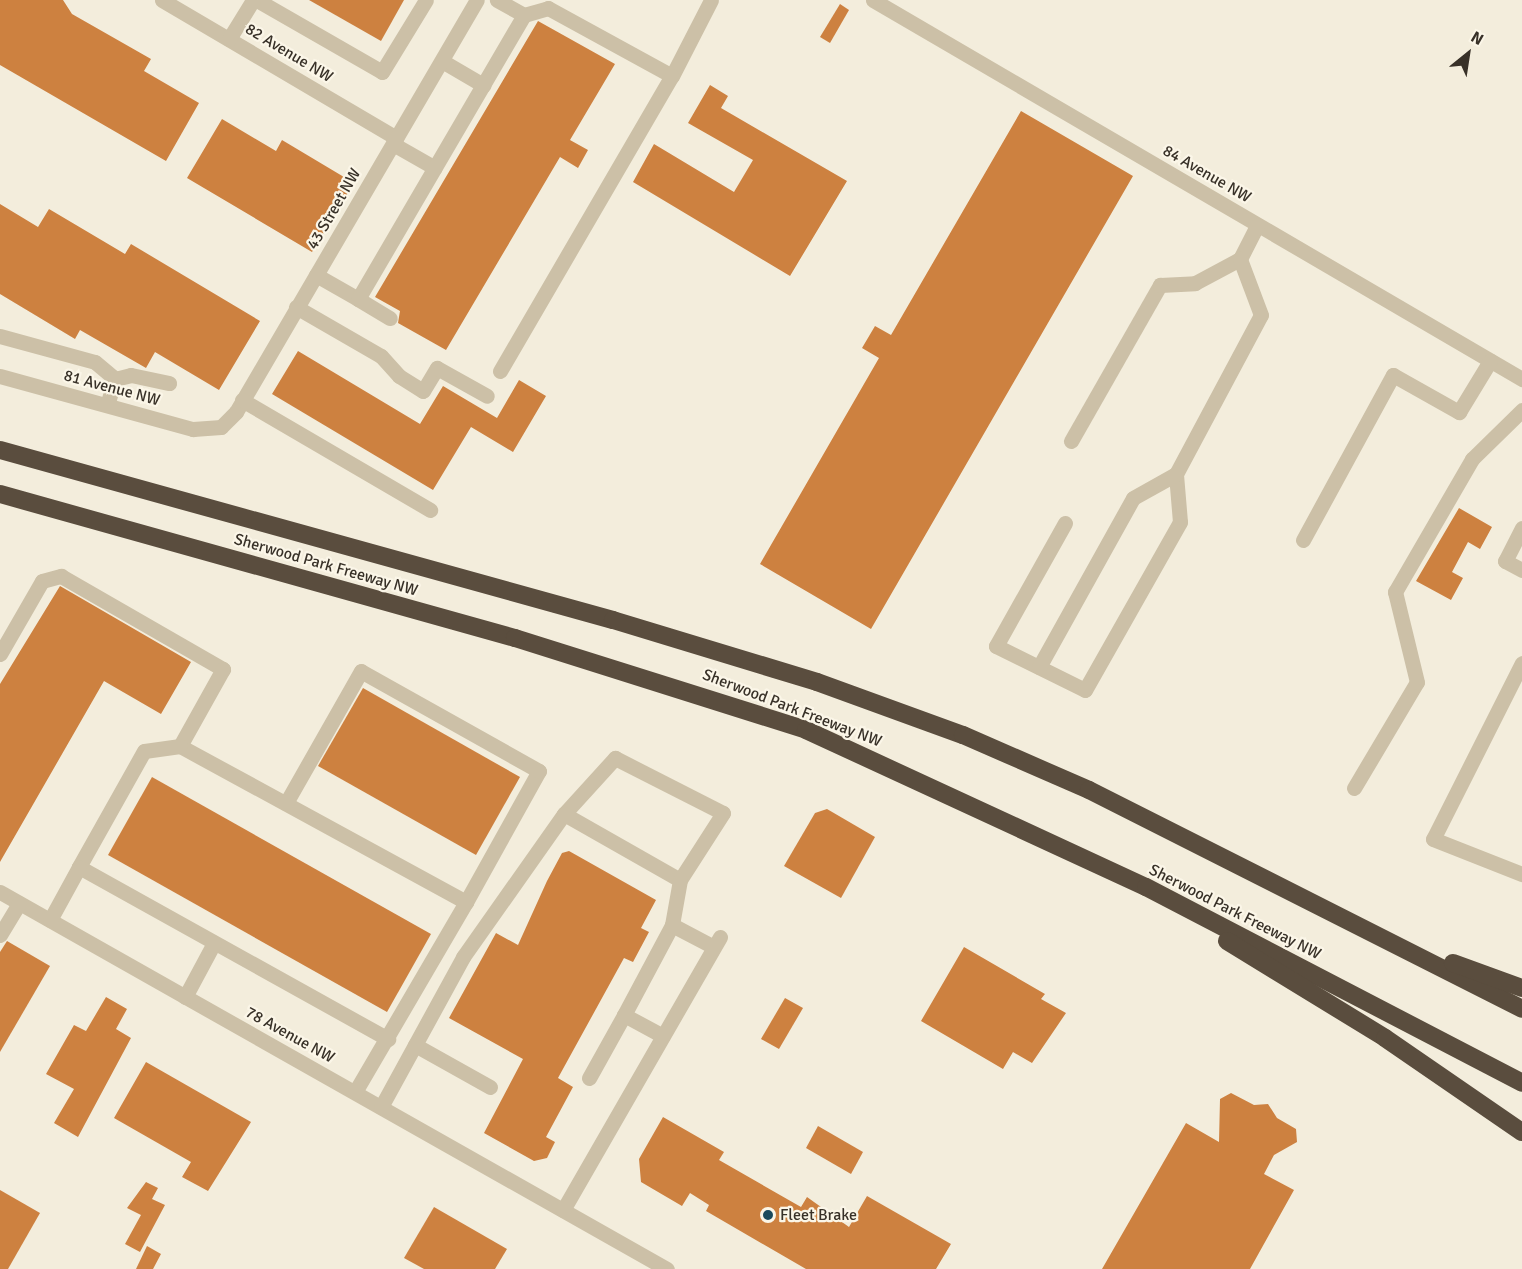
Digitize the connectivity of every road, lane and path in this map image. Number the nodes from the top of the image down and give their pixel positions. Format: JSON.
{"nodes":[{"id":1,"x":162,"y":0,"type":"edge"},
{"id":2,"x":255,"y":0,"type":"edge"},
{"id":3,"x":426,"y":0,"type":"edge"},
{"id":4,"x":477,"y":0,"type":"edge"},
{"id":5,"x":497,"y":0,"type":"edge"},
{"id":6,"x":711,"y":0,"type":"edge"},
{"id":7,"x":873,"y":0,"type":"edge"},
{"id":8,"x":524,"y":15,"type":"junction"},
{"id":9,"x":229,"y":39,"type":"junction"},
{"id":10,"x":442,"y":61,"type":"junction"},
{"id":11,"x":672,"y":76,"type":"junction"},
{"id":12,"x":483,"y":85,"type":"junction"},
{"id":13,"x":394,"y":141,"type":"junction"},
{"id":14,"x":435,"y":168,"type":"junction"},
{"id":15,"x":1257,"y":225,"type":"junction"},
{"id":16,"x":1240,"y":260,"type":"junction"},
{"id":17,"x":316,"y":275,"type":"junction"},
{"id":18,"x":358,"y":299,"type":"junction"},
{"id":19,"x":296,"y":307,"type":"junction"},
{"id":20,"x":390,"y":318,"type":"dead end"},
{"id":21,"x":0,"y":336,"type":"edge"},
{"id":22,"x":1490,"y":361,"type":"junction"},
{"id":23,"x":500,"y":371,"type":"dead end"},
{"id":24,"x":0,"y":376,"type":"edge"},
{"id":25,"x":115,"y":379,"type":"junction"},
{"id":26,"x":1522,"y":380,"type":"edge"},
{"id":27,"x":169,"y":383,"type":"dead end"},
{"id":28,"x":487,"y":396,"type":"dead end"},
{"id":29,"x":242,"y":400,"type":"junction"},
{"id":30,"x":107,"y":405,"type":"junction"},
{"id":31,"x":1522,"y":410,"type":"edge"},
{"id":32,"x":216,"y":430,"type":"joint"},
{"id":33,"x":1071,"y":441,"type":"dead end"},
{"id":34,"x":0,"y":450,"type":"edge"},
{"id":35,"x":1176,"y":474,"type":"junction"},
{"id":36,"x":0,"y":494,"type":"edge"},
{"id":37,"x":430,"y":510,"type":"dead end"},
{"id":38,"x":1065,"y":523,"type":"dead end"},
{"id":39,"x":1522,"y":528,"type":"edge"},
{"id":40,"x":1303,"y":540,"type":"dead end"},
{"id":41,"x":1522,"y":570,"type":"edge"},
{"id":42,"x":0,"y":654,"type":"edge"},
{"id":43,"x":1522,"y":663,"type":"edge"},
{"id":44,"x":1039,"y":667,"type":"junction"},
{"id":45,"x":180,"y":746,"type":"junction"},
{"id":46,"x":1354,"y":788,"type":"dead end"},
{"id":47,"x":286,"y":803,"type":"junction"},
{"id":48,"x":564,"y":814,"type":"junction"},
{"id":49,"x":79,"y":867,"type":"junction"},
{"id":50,"x":1522,"y":874,"type":"edge"},
{"id":51,"x":680,"y":880,"type":"junction"},
{"id":52,"x":1146,"y":887,"type":"junction"},
{"id":53,"x":0,"y":892,"type":"edge"},
{"id":54,"x":466,"y":902,"type":"junction"},
{"id":55,"x":19,"y":903,"type":"junction"},
{"id":56,"x":50,"y":920,"type":"junction"},
{"id":57,"x":672,"y":925,"type":"junction"},
{"id":58,"x":0,"y":935,"type":"edge"},
{"id":59,"x":1391,"y":940,"type":"junction"},
{"id":60,"x":214,"y":943,"type":"junction"},
{"id":61,"x":1522,"y":988,"type":"edge"},
{"id":62,"x":185,"y":997,"type":"junction"},
{"id":63,"x":1522,"y":1010,"type":"edge"},
{"id":64,"x":624,"y":1015,"type":"junction"},
{"id":65,"x":663,"y":1036,"type":"junction"},
{"id":66,"x":388,"y":1039,"type":"junction"},
{"id":67,"x":415,"y":1045,"type":"junction"},
{"id":68,"x":589,"y":1078,"type":"dead end"},
{"id":69,"x":1522,"y":1083,"type":"edge"},
{"id":70,"x":490,"y":1087,"type":"dead end"},
{"id":71,"x":355,"y":1092,"type":"junction"},
{"id":72,"x":381,"y":1107,"type":"junction"},
{"id":73,"x":1522,"y":1132,"type":"edge"},
{"id":74,"x":563,"y":1210,"type":"junction"},
{"id":75,"x":668,"y":1269,"type":"edge"}],
"edges":[{"from":1,"to":9,"type":"street","name":"82 Avenue NW"},
{"from":2,"to":3,"type":"street"},
{"from":2,"to":9,"type":"street"},
{"from":4,"to":10,"type":"street","name":"43 Street NW"},
{"from":5,"to":8,"type":"street"},
{"from":6,"to":11,"type":"street"},
{"from":7,"to":15,"type":"street","name":"84 Avenue NW"},
{"from":8,"to":11,"type":"street"},
{"from":8,"to":12,"type":"street"},
{"from":9,"to":13,"type":"street","name":"82 Avenue NW"},
{"from":10,"to":12,"type":"street"},
{"from":10,"to":13,"type":"street","name":"43 Street NW"},
{"from":11,"to":23,"type":"street"},
{"from":12,"to":14,"type":"street"},
{"from":13,"to":14,"type":"street","name":"82 Avenue NW"},
{"from":13,"to":17,"type":"street","name":"43 Street NW"},
{"from":14,"to":18,"type":"street"},
{"from":15,"to":16,"type":"street"},
{"from":15,"to":22,"type":"street","name":"84 Avenue NW"},
{"from":16,"to":33,"type":"street"},
{"from":16,"to":35,"type":"street"},
{"from":17,"to":18,"type":"street"},
{"from":17,"to":19,"type":"street","name":"43 Street NW"},
{"from":18,"to":20,"type":"street"},
{"from":19,"to":28,"type":"street"},
{"from":19,"to":29,"type":"street","name":"43 Street NW"},
{"from":21,"to":25,"type":"street"},
{"from":22,"to":26,"type":"street","name":"84 Avenue NW"},
{"from":22,"to":40,"type":"street"},
{"from":24,"to":30,"type":"street","name":"81 Avenue NW"},
{"from":25,"to":27,"type":"street"},
{"from":25,"to":30,"type":"street"},
{"from":29,"to":32,"type":"street","name":"43 Street NW"},
{"from":29,"to":37,"type":"street"},
{"from":30,"to":32,"type":"street","name":"81 Avenue NW"},
{"from":31,"to":46,"type":"street"},
{"from":34,"to":59,"type":"highway","name":"Sherwood Park Freeway NW"},
{"from":35,"to":44,"type":"street"},
{"from":35,"to":44,"type":"street"},
{"from":36,"to":52,"type":"highway","name":"Sherwood Park Freeway NW"},
{"from":38,"to":44,"type":"street"},
{"from":39,"to":41,"type":"street"},
{"from":42,"to":45,"type":"street"},
{"from":43,"to":50,"type":"street"},
{"from":45,"to":47,"type":"street"},
{"from":45,"to":49,"type":"street"},
{"from":47,"to":54,"type":"street"},
{"from":47,"to":54,"type":"street"},
{"from":48,"to":51,"type":"street"},
{"from":48,"to":51,"type":"street"},
{"from":48,"to":67,"type":"street"},
{"from":49,"to":56,"type":"street"},
{"from":49,"to":60,"type":"street"},
{"from":51,"to":57,"type":"street"},
{"from":52,"to":69,"type":"highway","name":"Sherwood Park Freeway NW"},
{"from":52,"to":73,"type":"highway"},
{"from":53,"to":55,"type":"street","name":"78 Avenue NW"},
{"from":54,"to":66,"type":"street"},
{"from":55,"to":56,"type":"street","name":"78 Avenue NW"},
{"from":55,"to":58,"type":"street"},
{"from":56,"to":62,"type":"street","name":"78 Avenue NW"},
{"from":57,"to":64,"type":"street"},
{"from":57,"to":65,"type":"street"},
{"from":59,"to":61,"type":"highway"},
{"from":59,"to":63,"type":"highway","name":"Sherwood Park Freeway NW"},
{"from":60,"to":62,"type":"street"},
{"from":60,"to":66,"type":"street"},
{"from":62,"to":71,"type":"street","name":"78 Avenue NW"},
{"from":64,"to":65,"type":"street"},
{"from":64,"to":68,"type":"street"},
{"from":65,"to":74,"type":"street"},
{"from":66,"to":71,"type":"street"},
{"from":67,"to":70,"type":"street"},
{"from":67,"to":72,"type":"street"},
{"from":71,"to":72,"type":"street","name":"78 Avenue NW"},
{"from":72,"to":74,"type":"street","name":"78 Avenue NW"},
{"from":74,"to":75,"type":"street","name":"78 Avenue NW"}]}
